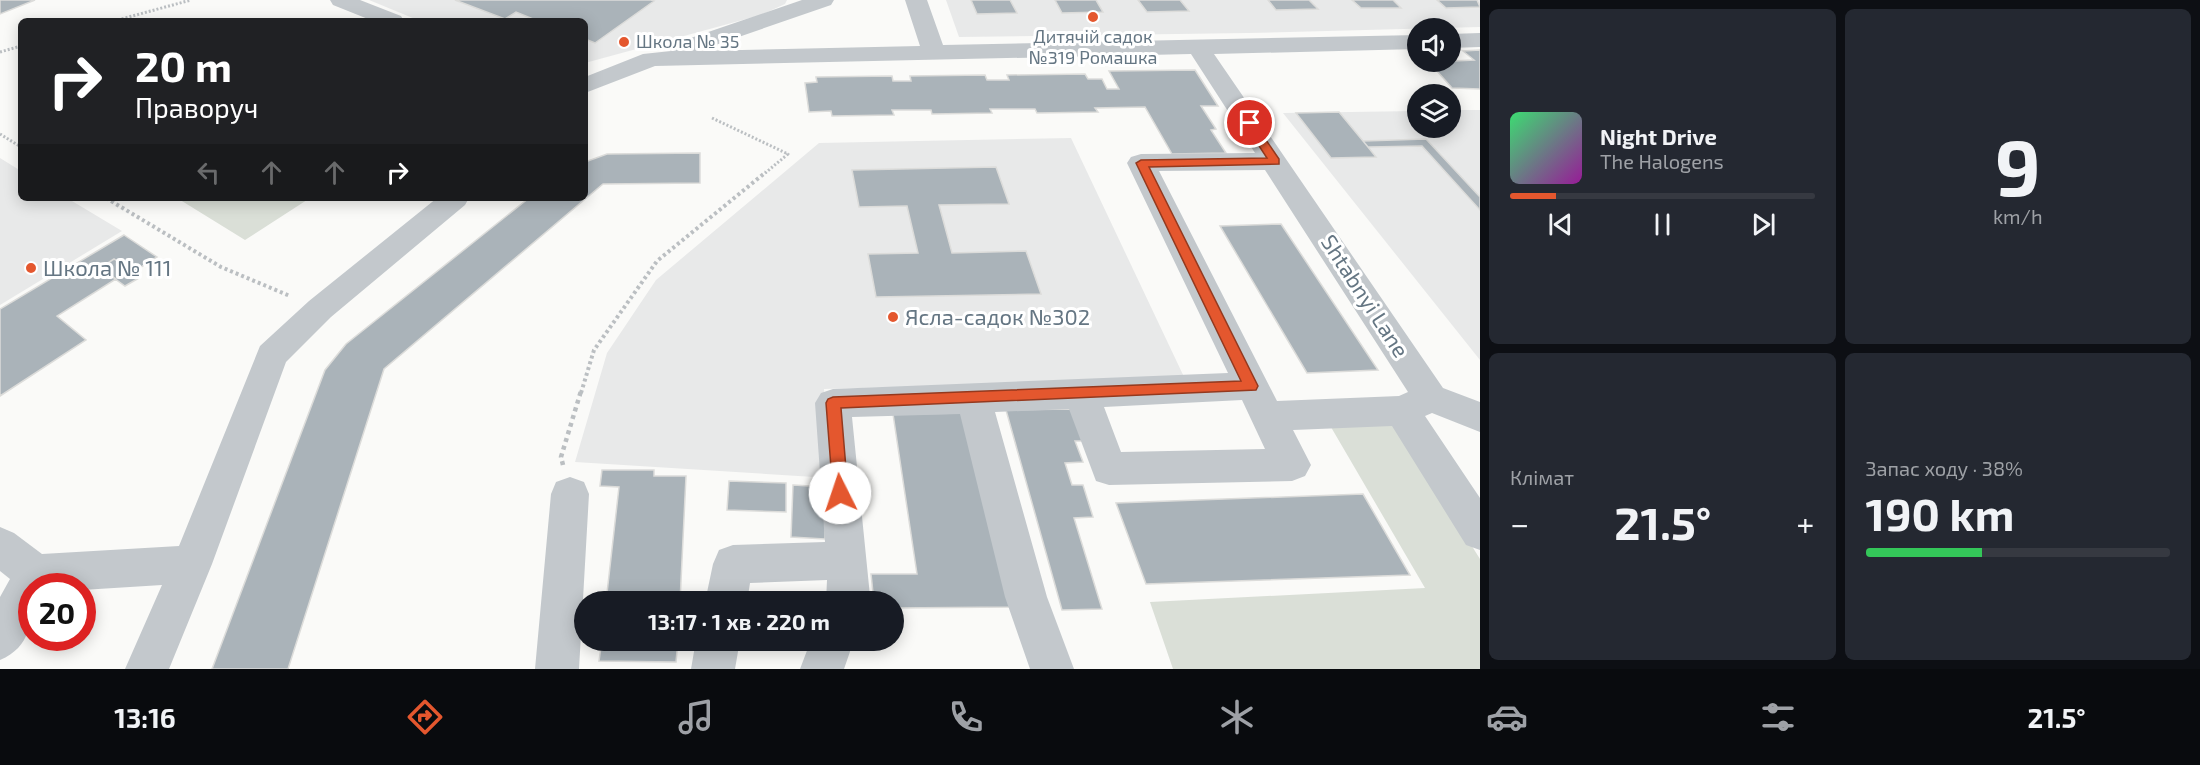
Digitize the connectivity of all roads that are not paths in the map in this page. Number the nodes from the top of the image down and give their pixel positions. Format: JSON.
{"nodes":[{"id":1,"x":341,"y":0,"type":"edge"},
{"id":2,"x":823,"y":0,"type":"edge"},
{"id":3,"x":916,"y":0,"type":"edge"},
{"id":4,"x":386,"y":18,"type":"edge"},
{"id":5,"x":1461,"y":40,"type":"edge"},
{"id":6,"x":1480,"y":40,"type":"edge"},
{"id":7,"x":1407,"y":42,"type":"edge"},
{"id":8,"x":1199,"y":48,"type":"junction"},
{"id":9,"x":934,"y":51,"type":"junction"},
{"id":10,"x":651,"y":59,"type":"junction"},
{"id":11,"x":588,"y":85,"type":"edge"},
{"id":12,"x":1279,"y":168,"type":"junction"},
{"id":13,"x":450,"y":201,"type":"edge"},
{"id":14,"x":1081,"y":394,"type":"junction"},
{"id":15,"x":974,"y":399,"type":"junction"},
{"id":16,"x":1259,"y":401,"type":"junction"},
{"id":17,"x":1417,"y":405,"type":"junction"},
{"id":18,"x":1480,"y":417,"type":"edge"},
{"id":19,"x":570,"y":494,"type":"road end"},
{"id":20,"x":1480,"y":532,"type":"edge"},
{"id":21,"x":0,"y":546,"type":"edge"},
{"id":22,"x":846,"y":560,"type":"junction"},
{"id":23,"x":192,"y":564,"type":"junction"},
{"id":24,"x":35,"y":573,"type":"edge"},
{"id":25,"x":52,"y":573,"type":"edge"},
{"id":26,"x":728,"y":591,"type":"edge"},
{"id":27,"x":849,"y":591,"type":"edge"},
{"id":28,"x":18,"y":606,"type":"edge"},
{"id":29,"x":0,"y":638,"type":"edge"},
{"id":30,"x":716,"y":651,"type":"edge"},
{"id":31,"x":829,"y":651,"type":"edge"},
{"id":32,"x":147,"y":669,"type":"edge"},
{"id":33,"x":557,"y":669,"type":"edge"},
{"id":34,"x":713,"y":669,"type":"edge"},
{"id":35,"x":822,"y":669,"type":"edge"},
{"id":36,"x":1052,"y":669,"type":"edge"}],
"edges":[{"from":1,"to":4,"type":"street"},
{"from":2,"to":10,"type":"street"},
{"from":3,"to":9,"type":"street"},
{"from":5,"to":6,"type":"street"},
{"from":7,"to":8,"type":"street"},
{"from":8,"to":9,"type":"street"},
{"from":8,"to":12,"type":"street","name":"Shtabnyi Lane"},
{"from":9,"to":10,"type":"street"},
{"from":10,"to":11,"type":"street"},
{"from":12,"to":16,"type":"street"},
{"from":12,"to":17,"type":"street","name":"Shtabnyi Lane"},
{"from":13,"to":23,"type":"street"},
{"from":14,"to":15,"type":"street"},
{"from":14,"to":16,"type":"street"},
{"from":14,"to":16,"type":"street"},
{"from":15,"to":22,"type":"street"},
{"from":15,"to":36,"type":"street"},
{"from":16,"to":17,"type":"street"},
{"from":17,"to":18,"type":"street"},
{"from":17,"to":20,"type":"street","name":"Shtabnyi Lane"},
{"from":19,"to":33,"type":"street"},
{"from":21,"to":24,"type":"street"},
{"from":22,"to":26,"type":"street"},
{"from":22,"to":27,"type":"street"},
{"from":23,"to":25,"type":"street"},
{"from":23,"to":32,"type":"street"},
{"from":28,"to":29,"type":"street"},
{"from":30,"to":34,"type":"street"},
{"from":31,"to":35,"type":"street"}]}
